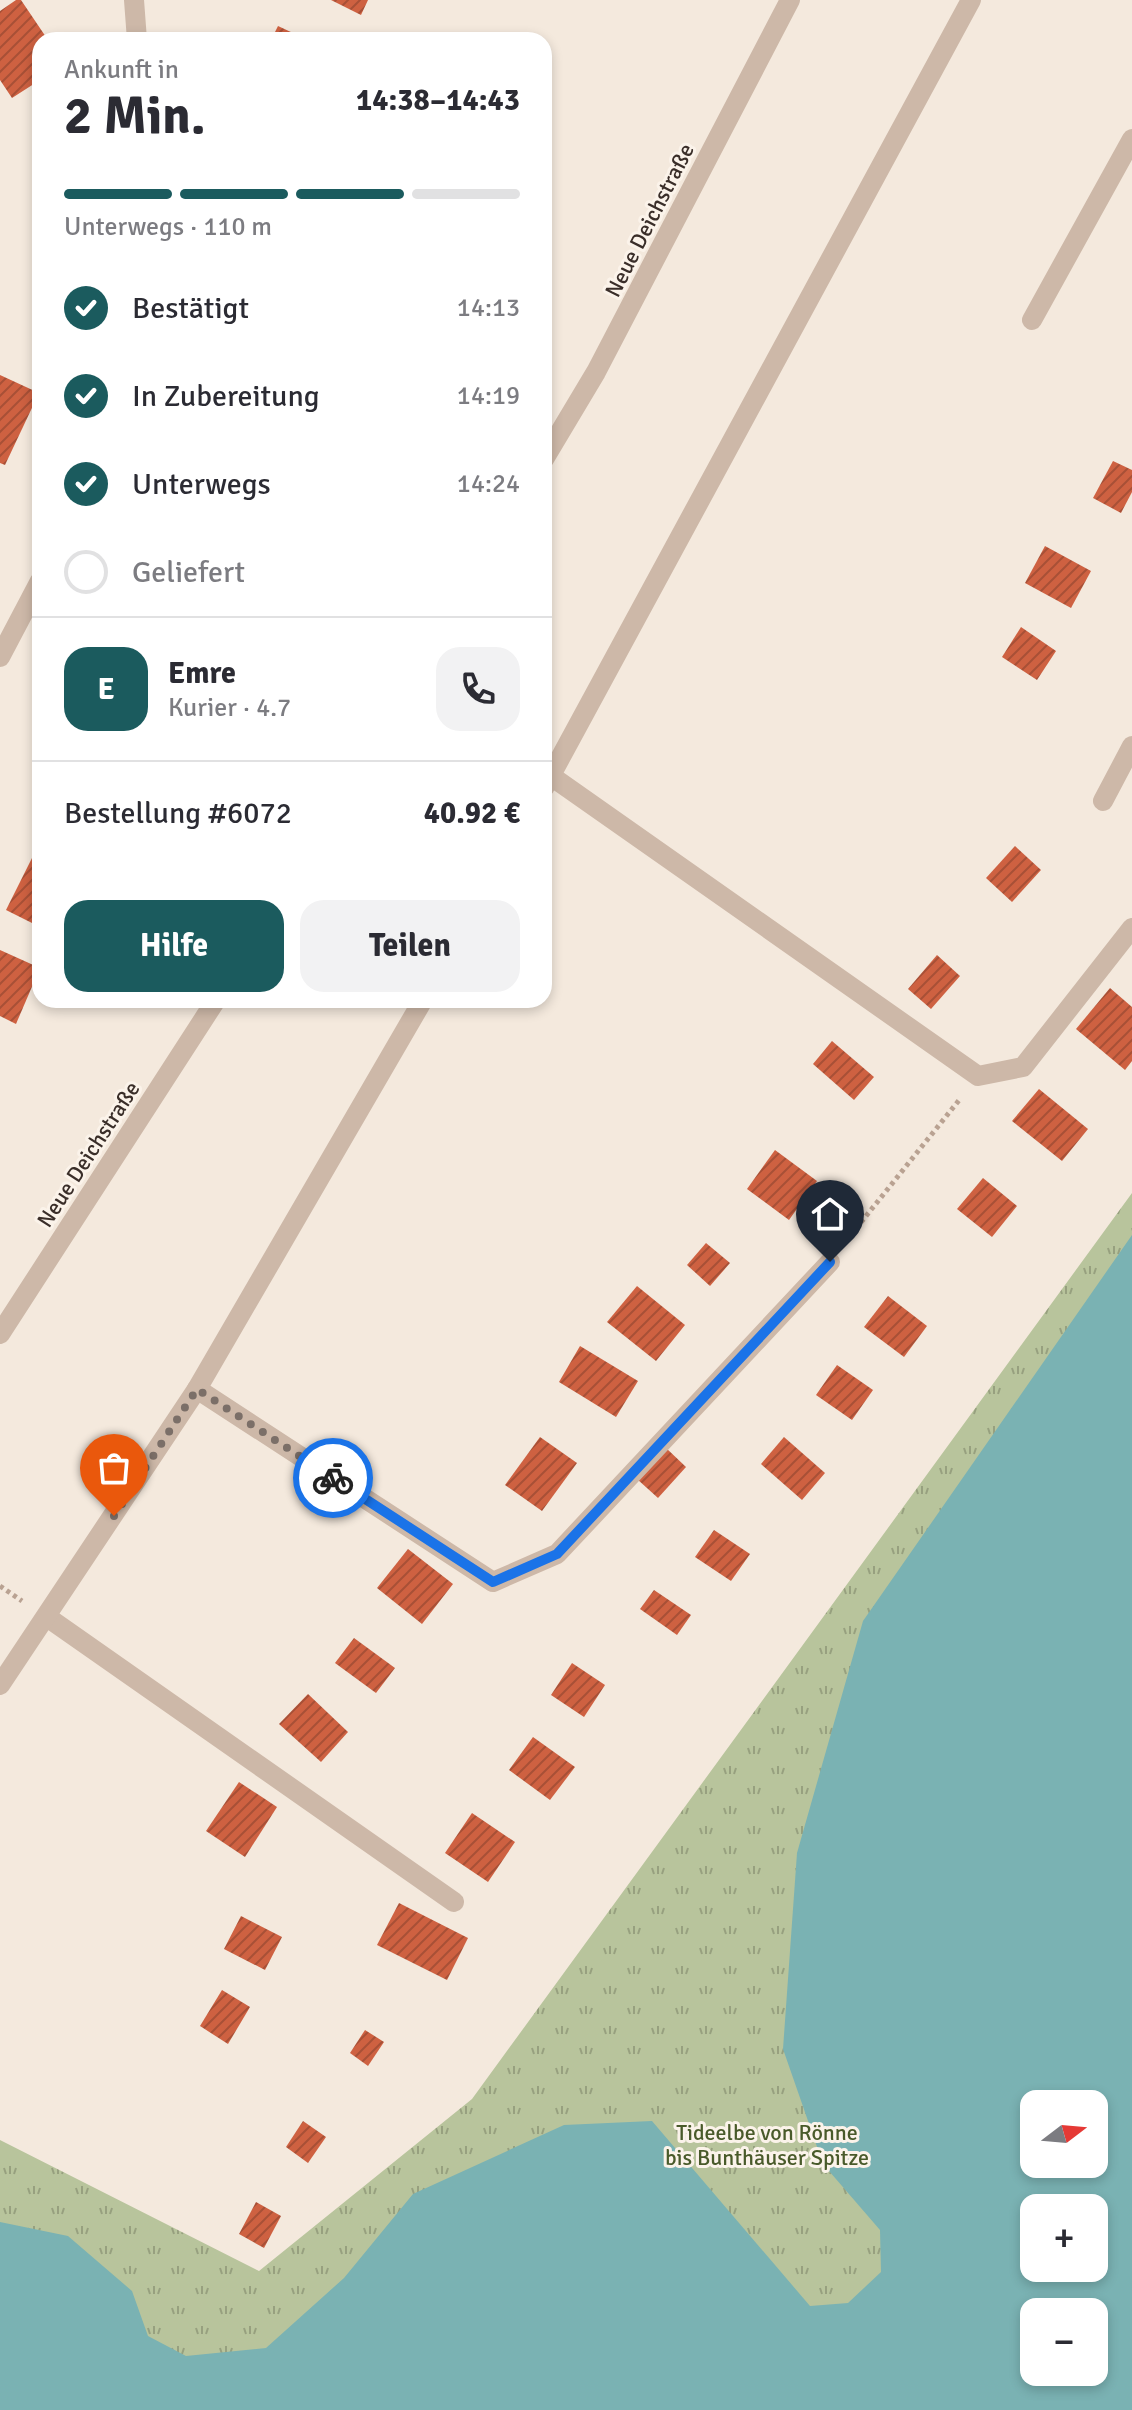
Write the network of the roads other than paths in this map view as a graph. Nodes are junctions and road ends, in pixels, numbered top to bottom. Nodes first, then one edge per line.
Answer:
1 (134, 0) edge
2 (790, 0) edge
3 (971, 0) edge
4 (136, 32) edge
5 (1132, 139) edge
6 (1032, 320) dead end
7 (552, 446) edge
8 (32, 596) edge
9 (0, 657) edge
10 (1132, 746) edge
11 (552, 773) edge
12 (552, 785) edge
13 (1103, 801) dead end
14 (1132, 928) edge
15 (211, 1008) edge
16 (418, 1008) edge
17 (830, 1262) road end
18 (0, 1334) edge
19 (197, 1389) junction
20 (47, 1617) junction
21 (0, 1685) edge
22 (454, 1902) dead end

1 - 4 street
2 - 7 street, Neue Deichstraße
3 - 11 street
5 - 6 street
8 - 9 street
10 - 13 street
12 - 14 street
15 - 18 street, Neue Deichstraße
16 - 19 street
17 - 19 street
19 - 20 street
20 - 21 street
20 - 22 street

